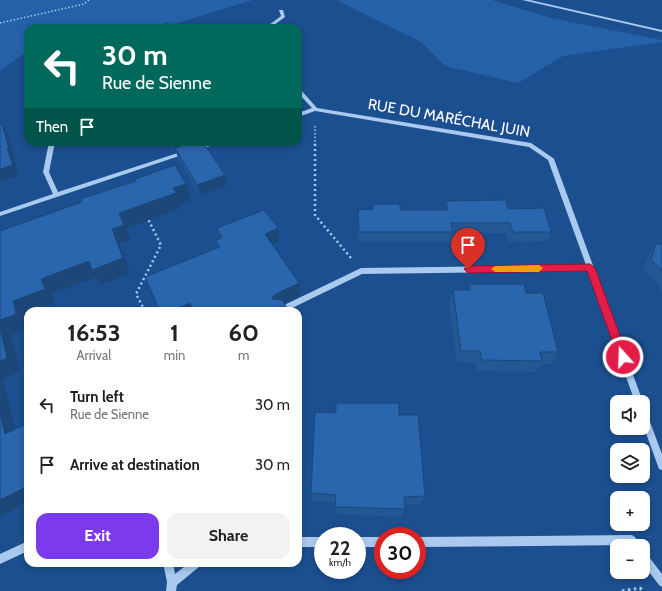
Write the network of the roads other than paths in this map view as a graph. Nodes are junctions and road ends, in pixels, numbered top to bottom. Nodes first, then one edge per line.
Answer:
1 (524, 0) edge
2 (281, 11) dead end
3 (272, 24) edge
4 (662, 31) edge
5 (302, 94) edge
6 (315, 109) junction
7 (302, 114) edge
8 (51, 146) edge
9 (205, 146) edge
10 (56, 195) junction
11 (0, 214) edge
12 (590, 268) junction
13 (287, 307) edge
14 (636, 395) edge
15 (650, 433) edge
16 (662, 466) edge
17 (610, 540) edge
18 (302, 542) edge
19 (314, 542) edge
20 (426, 542) edge
21 (24, 548) edge
22 (0, 559) edge
23 (650, 566) edge
24 (169, 567) edge
25 (193, 567) edge
26 (662, 582) edge
27 (172, 587) edge

1 - 4 street
2 - 3 street
5 - 6 street
6 - 7 street, RUE DU MARÉCHAL JUIN
6 - 12 street, RUE DU MARÉCHAL JUIN
8 - 10 street
9 - 10 street
10 - 11 street
12 - 13 street
12 - 14 street, RUE DU MARÉCHAL JUIN
15 - 16 street
17 - 20 street
18 - 19 street
21 - 22 street
23 - 26 street
24 - 27 street
25 - 27 street

